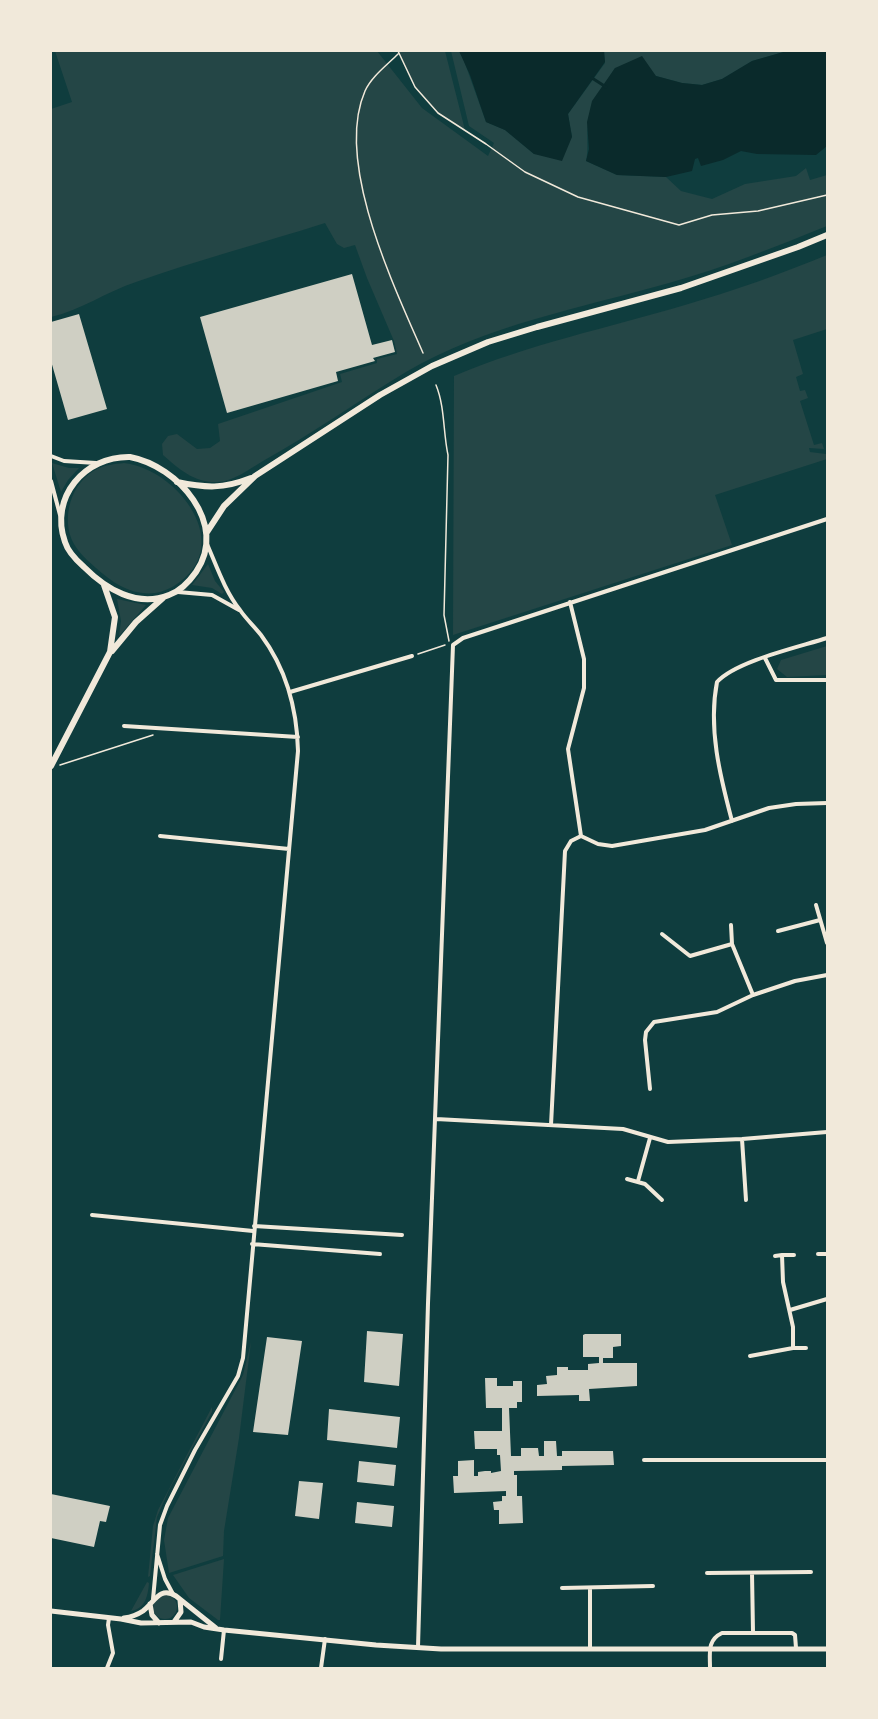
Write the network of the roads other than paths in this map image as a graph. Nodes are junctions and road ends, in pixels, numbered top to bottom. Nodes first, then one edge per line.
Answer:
1 (827, 235) edge
2 (51, 456) edge
3 (96, 464) junction
4 (255, 476) junction
5 (51, 482) edge
6 (176, 482) junction
7 (60, 515) junction
8 (827, 519) edge
9 (207, 532) junction
10 (207, 544) junction
11 (103, 584) junction
12 (177, 592) junction
13 (163, 597) junction
14 (570, 602) junction
15 (239, 610) junction
16 (827, 638) edge
17 (110, 652) junction
18 (412, 656) road end
19 (765, 658) junction
20 (827, 680) edge
21 (290, 692) junction
22 (124, 726) dead end
23 (298, 737) junction
24 (51, 765) edge
25 (827, 803) edge
26 (732, 821) junction
27 (160, 836) dead end
28 (581, 836) junction
29 (289, 849) junction
30 (816, 905) dead end
31 (820, 920) junction
32 (731, 925) dead end
33 (778, 931) dead end
34 (662, 934) dead end
35 (827, 943) edge
36 (732, 944) junction
37 (827, 975) edge
38 (753, 995) junction
39 (650, 1089) dead end
40 (436, 1119) junction
41 (551, 1125) junction
42 (827, 1132) edge
43 (650, 1138) junction
44 (742, 1139) junction
45 (627, 1179) dead end
46 (638, 1180) junction
47 (662, 1200) dead end
48 (746, 1200) dead end
49 (92, 1215) dead end
50 (253, 1228) junction
51 (402, 1235) dead end
52 (252, 1244) junction
53 (380, 1254) dead end
54 (818, 1254) dead end
55 (827, 1254) edge
56 (782, 1255) junction
57 (795, 1255) dead end
58 (775, 1256) dead end
59 (827, 1299) edge
60 (789, 1310) junction
61 (793, 1348) junction
62 (806, 1348) dead end
63 (750, 1356) dead end
64 (644, 1460) dead end
65 (827, 1460) edge
66 (157, 1553) junction
67 (752, 1572) junction
68 (811, 1572) dead end
69 (707, 1573) dead end
70 (653, 1586) dead end
71 (562, 1588) dead end
72 (590, 1588) junction
73 (174, 1594) junction
74 (180, 1600) junction
75 (151, 1602) junction
76 (51, 1611) edge
77 (109, 1618) junction
78 (121, 1619) junction
79 (173, 1622) junction
80 (159, 1623) junction
81 (217, 1629) junction
82 (224, 1630) junction
83 (753, 1632) junction
84 (325, 1639) junction
85 (417, 1648) junction
86 (709, 1648) junction
87 (796, 1648) junction
88 (827, 1649) edge
89 (590, 1650) junction
90 (221, 1659) dead end
91 (107, 1668) edge
92 (321, 1668) edge
93 (710, 1668) edge

1 - 4 main road
2 - 3 street
3 - 6 main road
3 - 7 main road
4 - 6 main road
4 - 9 main road
5 - 7 street
6 - 9 main road
7 - 11 main road
8 - 14 street
9 - 10 main road
10 - 12 main road
10 - 15 street
11 - 13 main road
11 - 17 main road
12 - 13 main road
12 - 15 street
13 - 17 main road
14 - 28 street
14 - 40 street
15 - 21 street
16 - 19 street
17 - 24 main road
18 - 21 street
19 - 20 street
19 - 26 street
21 - 23 street
22 - 23 street
23 - 29 street
25 - 26 street
26 - 28 street
27 - 29 street
28 - 41 street
29 - 50 street
30 - 31 street
31 - 33 street
31 - 35 street
32 - 36 street
34 - 36 street
36 - 38 street
37 - 38 street
38 - 39 street
40 - 41 street
40 - 85 street
41 - 43 street
42 - 44 street
43 - 44 street
43 - 46 street
44 - 48 street
45 - 46 street
46 - 47 street
49 - 50 street
50 - 51 street
50 - 52 street
52 - 53 street
52 - 66 street
54 - 55 street
56 - 57 street
56 - 58 street
56 - 60 street
59 - 60 street
60 - 61 street
61 - 62 street
61 - 63 street
64 - 65 street
66 - 73 street
66 - 75 street
67 - 68 street
67 - 69 street
67 - 83 street
70 - 72 street
71 - 72 street
72 - 89 street
73 - 74 main road
73 - 75 main road
74 - 79 main road
74 - 81 main road
75 - 78 main road
75 - 80 main road
76 - 77 main road
77 - 78 main road
77 - 91 street
78 - 80 main road
79 - 80 main road
79 - 81 main road
81 - 82 main road
82 - 84 main road
82 - 90 street
83 - 86 street
83 - 87 street
84 - 85 main road
84 - 92 street
85 - 89 main road
86 - 87 main road
86 - 89 main road
86 - 93 street
87 - 88 main road

